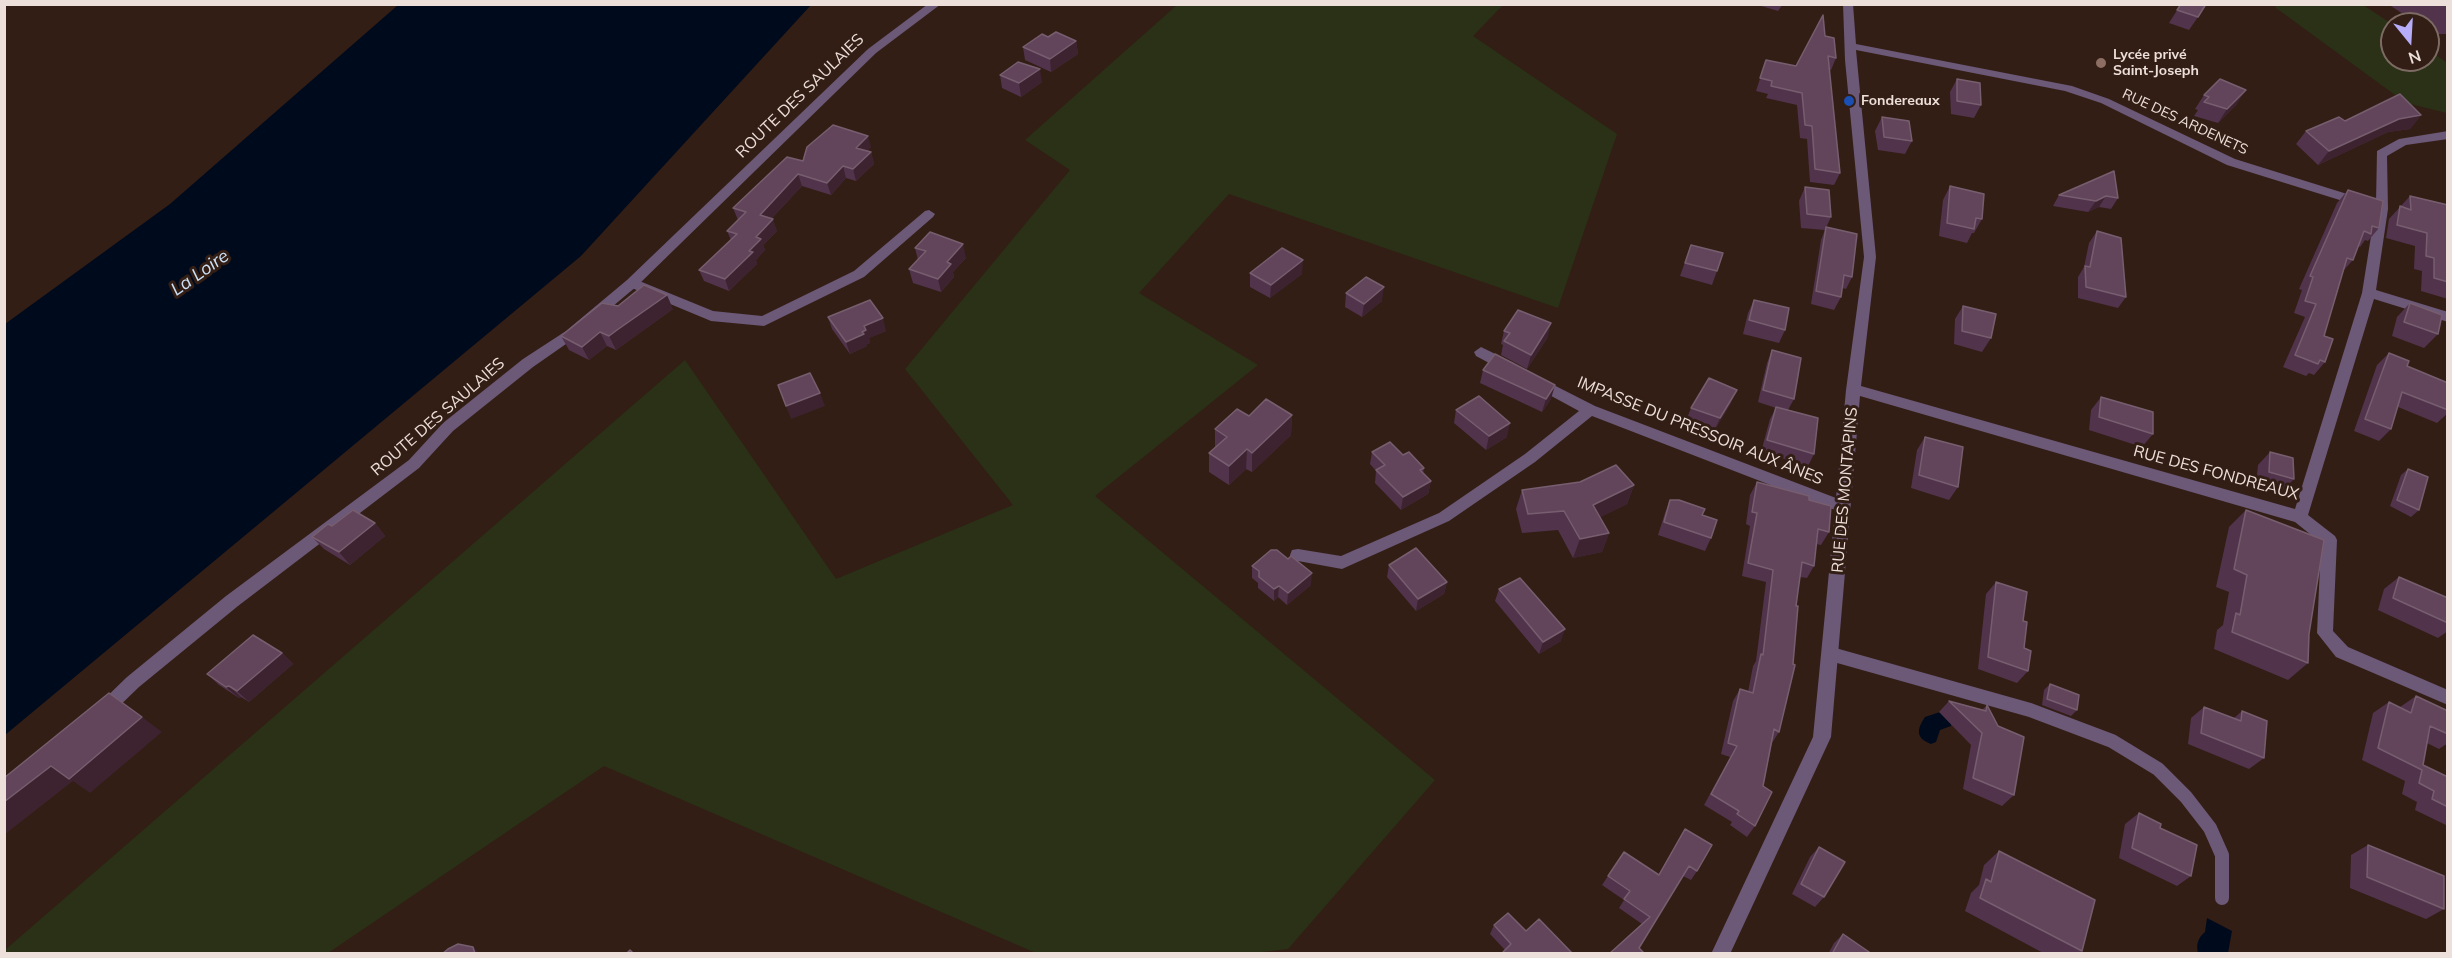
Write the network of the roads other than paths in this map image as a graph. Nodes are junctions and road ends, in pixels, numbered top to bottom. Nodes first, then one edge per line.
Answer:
1 (936, 4) edge
2 (1848, 4) edge
3 (1850, 46) junction
4 (2448, 135) edge
5 (2382, 210) junction
6 (929, 214) dead end
7 (632, 283) junction
8 (2369, 293) junction
9 (2448, 317) edge
10 (1481, 352) dead end
11 (1853, 390) junction
12 (1590, 410) junction
13 (1843, 507) junction
14 (2300, 517) junction
15 (1298, 555) dead end
16 (1831, 654) junction
17 (2448, 698) edge
18 (88, 725) edge
19 (2222, 898) dead end
20 (1720, 954) edge

1 - 7 street, ROUTE DES SAULAIES
2 - 3 street, RUE DES MONTAPINS
3 - 5 street, RUE DES ARDENETS
3 - 11 street, RUE DES MONTAPINS
4 - 5 street
5 - 8 street, RUE DES FONDREAUX
6 - 7 street
7 - 18 street, ROUTE DES SAULAIES
8 - 9 street
8 - 14 street, RUE DES FONDREAUX
10 - 12 street, IMPASSE DU PRESSOIR AUX ÂNES
11 - 13 street, RUE DES MONTAPINS
11 - 14 street, RUE DES FONDREAUX
12 - 13 street, IMPASSE DU PRESSOIR AUX ÂNES
12 - 15 street, IMPASSE DU PRESSOIR AUX ÂNES
13 - 16 street, RUE DES MONTAPINS
14 - 17 street
16 - 19 lane
16 - 20 street, RUE DES MONTAPINS

